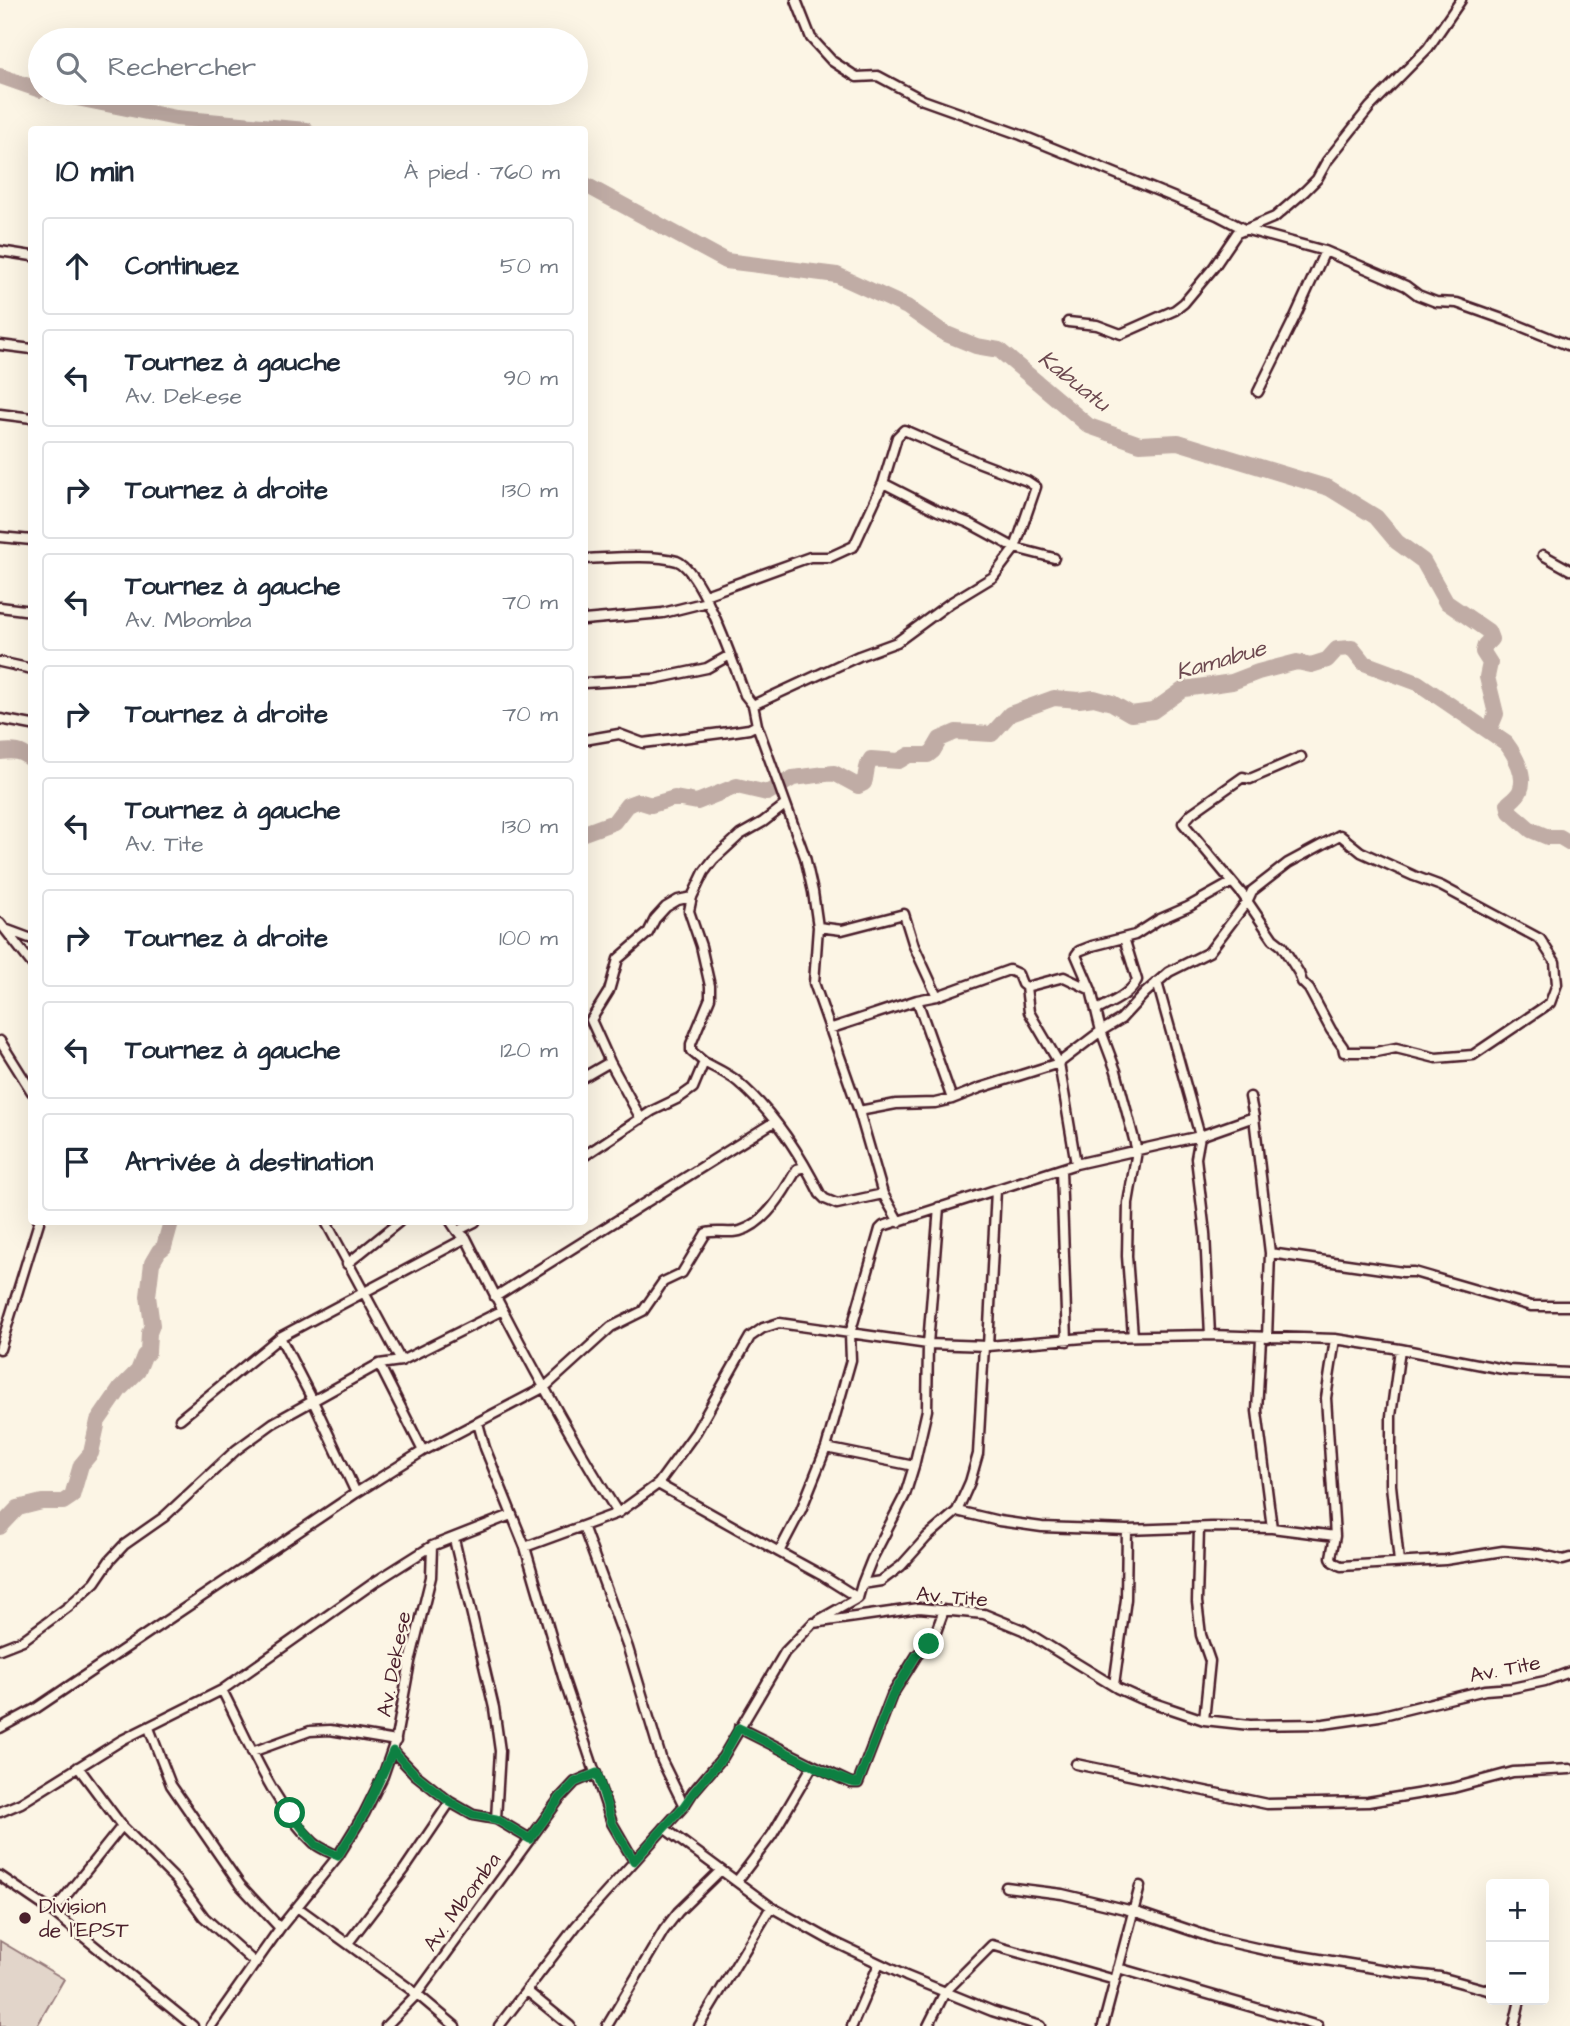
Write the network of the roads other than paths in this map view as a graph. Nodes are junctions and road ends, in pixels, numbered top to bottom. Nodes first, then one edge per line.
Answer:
1 (796, 0) edge
2 (1461, 0) edge
3 (1244, 229) junction
4 (0, 251) edge
5 (1325, 251) junction
6 (28, 255) edge
7 (1068, 322) dead end
8 (0, 345) edge
9 (1570, 346) edge
10 (28, 348) edge
11 (1258, 392) dead end
12 (0, 414) edge
13 (28, 418) edge
14 (883, 483) junction
15 (0, 537) edge
16 (28, 540) edge
17 (1015, 548) junction
18 (1543, 555) dead end
19 (1054, 558) dead end
20 (588, 559) edge
21 (1570, 570) edge
22 (706, 598) junction
23 (0, 607) edge
24 (28, 610) edge
25 (588, 620) edge
26 (730, 656) junction
27 (0, 662) edge
28 (28, 668) edge
29 (588, 682) edge
30 (753, 705) junction
31 (0, 719) edge
32 (28, 724) edge
33 (757, 725) junction
34 (588, 739) edge
35 (1301, 757) dead end
36 (785, 805) junction
37 (1231, 883) junction
38 (692, 897) junction
39 (1247, 902) junction
40 (3, 926) edge
41 (818, 927) junction
42 (28, 937) edge
43 (1124, 938) junction
44 (28, 959) edge
45 (1157, 982) junction
46 (1026, 987) junction
47 (1091, 990) junction
48 (937, 996) junction
49 (917, 1000) junction
50 (1097, 1010) junction
51 (829, 1029) junction
52 (1101, 1031) junction
53 (0, 1041) edge
54 (610, 1062) junction
55 (705, 1062) junction
56 (1059, 1063) junction
57 (588, 1075) edge
58 (28, 1086) edge
59 (1250, 1097) dead end
60 (952, 1099) junction
61 (859, 1111) junction
62 (1254, 1117) junction
63 (641, 1119) junction
64 (774, 1122) junction
65 (1200, 1136) junction
66 (1137, 1151) junction
67 (588, 1153) edge
68 (1076, 1164) junction
69 (805, 1167) junction
70 (1061, 1170) junction
71 (996, 1190) junction
72 (883, 1194) junction
73 (939, 1207) junction
74 (900, 1222) junction
75 (38, 1225) edge
76 (328, 1225) edge
77 (395, 1225) edge
78 (453, 1225) edge
79 (469, 1225) edge
80 (457, 1231) junction
81 (466, 1238) junction
82 (1270, 1253) junction
83 (347, 1264) junction
84 (363, 1291) junction
85 (495, 1297) junction
86 (1570, 1306) edge
87 (501, 1311) junction
88 (850, 1334) junction
89 (1210, 1335) junction
90 (1133, 1336) junction
91 (279, 1337) junction
92 (1264, 1338) junction
93 (1335, 1339) junction
94 (1067, 1341) junction
95 (928, 1344) junction
96 (986, 1346) junction
97 (0, 1349) edge
98 (1400, 1349) junction
99 (401, 1361) junction
100 (379, 1364) junction
101 (1570, 1373) edge
102 (545, 1387) junction
103 (313, 1401) junction
104 (180, 1419) dead end
105 (478, 1423) junction
106 (826, 1448) junction
107 (423, 1451) junction
108 (914, 1466) junction
109 (658, 1483) junction
110 (356, 1493) junction
111 (957, 1511) junction
112 (618, 1513) junction
113 (511, 1515) junction
114 (583, 1526) junction
115 (1199, 1528) junction
116 (1272, 1528) junction
117 (1127, 1530) junction
118 (1335, 1536) junction
119 (454, 1539) junction
120 (432, 1546) junction
121 (525, 1547) junction
122 (779, 1552) junction
123 (1570, 1558) edge
124 (1399, 1562) junction
125 (862, 1584) junction
126 (858, 1598) junction
127 (944, 1610) junction
128 (813, 1623) junction
129 (0, 1649) edge
130 (1570, 1672) edge
131 (1114, 1685) junction
132 (222, 1690) junction
133 (1204, 1720) junction
134 (0, 1728) edge
135 (149, 1728) junction
136 (739, 1728) junction
137 (396, 1741) junction
138 (393, 1751) junction
139 (252, 1752) junction
140 (1076, 1764) dead end
141 (813, 1765) junction
142 (78, 1767) junction
143 (1570, 1769) edge
144 (597, 1773) junction
145 (450, 1802) junction
146 (684, 1806) junction
147 (0, 1812) edge
148 (496, 1819) junction
149 (122, 1826) junction
150 (664, 1828) junction
151 (530, 1839) junction
152 (338, 1856) junction
153 (634, 1861) junction
154 (721, 1870) junction
155 (0, 1876) edge
156 (737, 1881) junction
157 (1140, 1886) dead end
158 (1006, 1887) dead end
159 (297, 1907) junction
160 (771, 1907) junction
161 (1133, 1911) junction
162 (53, 1912) junction
163 (280, 1928) junction
164 (348, 1943) junction
165 (254, 1962) junction
166 (879, 1964) junction
167 (1118, 1968) junction
168 (1115, 1980) junction
169 (1486, 1990) edge
170 (527, 1991) junction
171 (945, 1992) junction
172 (417, 1993) junction
173 (1519, 2005) edge
174 (192, 2026) edge
175 (211, 2026) edge
176 (386, 2026) edge
177 (455, 2026) edge
178 (499, 2026) edge
179 (570, 2026) edge
180 (607, 2026) edge
181 (699, 2026) edge
182 (852, 2026) edge
183 (928, 2026) edge
184 (1040, 2026) edge
185 (1103, 2026) edge
186 (1318, 2026) edge
187 (1514, 2026) edge

1 - 3 street
2 - 3 street
3 - 5 street
3 - 7 street
4 - 6 street
5 - 9 street
5 - 11 street
8 - 10 street
12 - 13 street
14 - 17 street
14 - 17 street
14 - 22 street
15 - 16 street
17 - 19 street
17 - 30 street
18 - 21 street
20 - 22 street
22 - 25 street
22 - 26 street
23 - 24 street
26 - 29 street
26 - 30 street
27 - 28 street
30 - 33 street
31 - 32 street
33 - 34 street
33 - 36 street
35 - 37 street
36 - 38 street
36 - 41 street
37 - 39 street
37 - 43 street
38 - 54 street
38 - 55 street
39 - 39 street
39 - 45 street
40 - 42 street
40 - 44 street
41 - 48 street
41 - 51 street
43 - 47 street
43 - 50 street
45 - 52 street
45 - 65 street
46 - 47 street
46 - 48 street
46 - 56 street
47 - 50 street
48 - 49 street
49 - 51 street
49 - 60 street
50 - 52 street
51 - 61 street
52 - 56 street
52 - 66 street
53 - 58 street
54 - 57 street
54 - 63 street
55 - 63 street
55 - 64 street
56 - 60 street
56 - 68 street
59 - 62 street
60 - 61 street
61 - 72 street
62 - 65 street
62 - 82 street
63 - 67 street
64 - 69 street
64 - 85 street
65 - 66 street
65 - 89 street
66 - 68 street
66 - 90 street
68 - 70 street
69 - 72 street
69 - 102 street
70 - 71 street
70 - 94 street
71 - 73 street
71 - 96 street
72 - 74 street
73 - 74 street
73 - 95 street
74 - 88 street
75 - 97 street
76 - 83 street
77 - 83 street
78 - 80 street
79 - 80 street
80 - 81 street
81 - 84 street
81 - 85 street
82 - 86 street
82 - 92 street
83 - 84 street
84 - 91 street
84 - 99 street
85 - 87 street
87 - 99 street
87 - 102 street
88 - 95 street
88 - 106 street
88 - 109 street
89 - 90 street
89 - 92 street
90 - 94 street
91 - 103 street
91 - 104 street
92 - 93 street
92 - 116 street
93 - 98 street
93 - 118 street
94 - 96 street
95 - 96 street
95 - 108 street
96 - 111 street
98 - 101 street
98 - 124 street
99 - 100 street
100 - 103 street
100 - 107 street
102 - 105 street
102 - 112 street
103 - 110 street
103 - 129 street
105 - 107 street
105 - 113 street
106 - 108 street
106 - 122 street
107 - 110 street
108 - 125 street
109 - 112 street
109 - 122 street
110 - 134 street
111 - 117 street
111 - 125 street
112 - 114 street
113 - 119 street
113 - 121 street
114 - 121 street
114 - 146 street
115 - 116 street
115 - 117 street
115 - 133 street
116 - 118 street
117 - 131 street
118 - 124 street
119 - 120 street
119 - 148 street
120 - 132 street
120 - 137 street, Av. Dekese
121 - 144 street
122 - 126 street
123 - 124 street
125 - 126 street
126 - 128 street
127 - 128 street, Av. Tite
127 - 131 street, Av. Tite
127 - 141 street
128 - 136 street
130 - 133 street, Av. Tite
131 - 133 street, Av. Tite
132 - 135 street
132 - 139 street
135 - 142 street
135 - 163 street
136 - 141 street
136 - 146 street
137 - 138 street, Av. Dekese
137 - 139 street
138 - 145 street
138 - 152 street, Av. Dekese
139 - 152 street
140 - 143 street
141 - 156 street
142 - 147 street
142 - 149 street
144 - 151 street, Av. Mbomba
144 - 153 street
145 - 148 street
145 - 164 street
146 - 150 street
148 - 151 street
149 - 162 street
149 - 165 street
150 - 153 street
150 - 154 street
151 - 172 street, Av. Mbomba
152 - 159 street, Av. Dekese
153 - 170 street
154 - 156 street
154 - 180 street
155 - 162 street
156 - 160 street
157 - 161 street
158 - 161 street
159 - 163 street, Av. Dekese
159 - 164 street
160 - 166 street
160 - 181 street
161 - 167 street
161 - 169 street
162 - 174 street
163 - 165 street, Av. Dekese
164 - 172 street
165 - 175 street, Av. Dekese
166 - 171 street
166 - 182 street
167 - 168 street
167 - 186 street
168 - 171 street
168 - 185 street
170 - 178 street
170 - 179 street
171 - 183 street
171 - 184 street
172 - 176 street, Av. Mbomba
172 - 177 street
173 - 187 street

